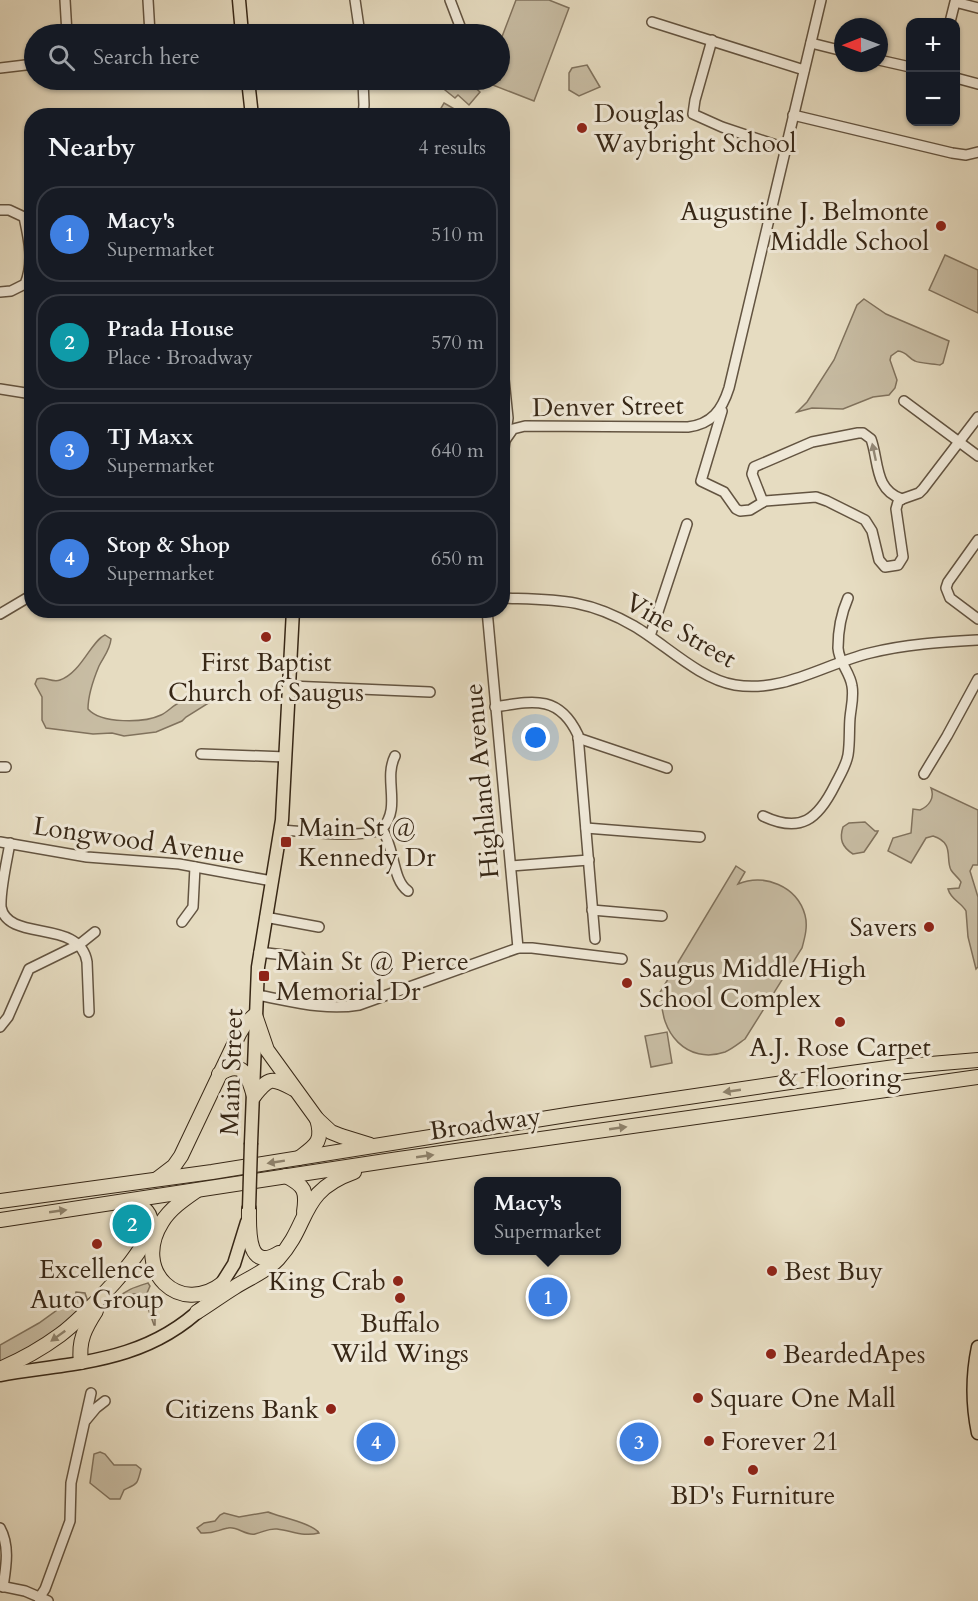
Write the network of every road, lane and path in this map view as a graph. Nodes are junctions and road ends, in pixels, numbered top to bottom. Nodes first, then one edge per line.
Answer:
1 (65, 0) edge
2 (148, 0) edge
3 (239, 0) edge
4 (355, 0) edge
5 (450, 0) edge
6 (821, 0) edge
7 (952, 1) edge
8 (978, 8) edge
9 (950, 18) edge
10 (652, 22) dead end
11 (66, 24) edge
12 (149, 24) edge
13 (241, 24) edge
14 (359, 24) edge
15 (459, 24) edge
16 (712, 40) junction
17 (811, 43) junction
18 (834, 49) edge
19 (888, 62) edge
20 (24, 65) edge
21 (906, 67) edge
22 (0, 68) edge
23 (804, 70) junction
24 (960, 79) edge
25 (978, 84) edge
26 (249, 90) edge
27 (363, 90) edge
28 (251, 108) edge
29 (364, 108) edge
30 (793, 115) junction
31 (785, 148) junction
32 (978, 152) edge
33 (0, 210) edge
34 (24, 217) edge
35 (24, 284) edge
36 (0, 292) edge
37 (0, 389) edge
38 (24, 393) edge
39 (725, 400) junction
40 (904, 401) dead end
41 (978, 417) edge
42 (510, 433) edge
43 (959, 442) junction
44 (978, 456) edge
45 (902, 499) junction
46 (763, 502) junction
47 (687, 524) dead end
48 (978, 540) edge
49 (510, 598) edge
50 (848, 598) dead end
51 (24, 600) edge
52 (0, 614) edge
53 (293, 618) edge
54 (488, 618) edge
55 (978, 619) edge
56 (650, 636) junction
57 (978, 640) edge
58 (841, 662) junction
59 (978, 679) edge
60 (290, 686) junction
61 (430, 692) dead end
62 (495, 707) junction
63 (578, 738) junction
64 (201, 754) dead end
65 (395, 756) dead end
66 (286, 757) junction
67 (668, 768) dead end
68 (924, 774) dead end
69 (763, 816) dead end
70 (586, 828) junction
71 (382, 829) junction
72 (280, 830) junction
73 (700, 837) dead end
74 (0, 842) edge
75 (10, 843) junction
76 (589, 860) junction
77 (511, 866) junction
78 (195, 867) junction
79 (272, 881) junction
80 (408, 891) dead end
81 (592, 910) junction
82 (662, 916) dead end
83 (265, 917) junction
84 (182, 922) dead end
85 (319, 927) dead end
86 (95, 932) dead end
87 (594, 939) dead end
88 (80, 944) junction
89 (518, 948) junction
90 (260, 952) junction
91 (300, 957) dead end
92 (622, 959) dead end
93 (256, 995) junction
94 (88, 1012) dead end
95 (255, 1015) junction
96 (0, 1027) edge
97 (978, 1060) edge
98 (219, 1074) junction
99 (978, 1077) edge
100 (295, 1089) junction
101 (254, 1096) junction
102 (317, 1119) junction
103 (187, 1145) junction
104 (375, 1147) junction
105 (298, 1159) junction
106 (384, 1161) junction
107 (200, 1174) junction
108 (286, 1176) junction
109 (155, 1180) junction
110 (198, 1189) junction
111 (127, 1201) junction
112 (0, 1202) edge
113 (249, 1209) junction
114 (304, 1214) junction
115 (0, 1220) edge
116 (284, 1250) junction
117 (223, 1283) junction
118 (112, 1287) junction
119 (197, 1312) junction
120 (978, 1347) edge
121 (81, 1362) junction
122 (0, 1369) edge
123 (0, 1375) edge
124 (91, 1393) dead end
125 (105, 1401) dead end
126 (85, 1422) junction
127 (978, 1432) edge
128 (0, 1528) edge
129 (2, 1586) edge
130 (42, 1600) edge

1 - 11 street
2 - 12 street
3 - 13 main road
4 - 14 street
5 - 15 street
6 - 17 street, Denver Street
7 - 8 street
7 - 9 street
10 - 16 street
16 - 23 street
16 - 31 street
17 - 18 street
17 - 23 street, Denver Street
19 - 21 street
20 - 22 street
23 - 30 street, Denver Street
24 - 25 street
26 - 28 main road
27 - 29 street
30 - 31 street, Denver Street
30 - 32 street
31 - 39 street, Denver Street
33 - 34 street
35 - 36 street
37 - 38 street
39 - 42 street, Denver Street
39 - 46 street
40 - 43 street
41 - 43 street
43 - 44 street
43 - 45 street
45 -> 46 street
45 - 46 street
47 - 56 street
48 - 55 street
49 - 56 street, Vine Street
50 - 58 street
51 - 52 street
53 - 60 main road, Main Street
54 - 62 street, Highland Avenue
56 - 58 street, Vine Street
57 - 58 street, Vine Street
58 - 69 street
59 - 68 street
60 - 61 street
60 - 66 main road, Main Street
62 - 63 street
62 - 77 street, Highland Avenue
63 - 67 street
63 - 70 street
64 - 66 street
65 - 71 street
66 - 72 main road, Main Street
70 - 73 street
70 - 76 street
71 - 72 street
71 - 80 street
72 - 79 main road, Main Street
74 - 75 street, Longwood Avenue
75 - 78 street, Longwood Avenue
75 - 88 street
76 - 77 street
76 - 81 street
77 - 89 street, Highland Avenue
78 - 79 street, Longwood Avenue
78 - 84 street
79 - 83 main road, Main Street
81 - 82 street
81 - 87 street
83 - 85 street
83 - 90 main road, Main Street
86 - 88 street
88 - 94 street
88 - 96 street
89 - 92 street
89 - 93 street
90 - 91 street
90 - 93 main road, Main Street
93 - 95 main road, Main Street
95 - 98 highway
95 - 100 highway
95 - 101 main road, Main Street
97 -> 104 highway, Broadway
98 - 101 highway
98 - 103 highway
106 -> 99 highway, Broadway
100 - 101 highway
100 - 102 highway
101 - 113 main road, Main Street, bridge
102 - 104 highway
102 - 105 highway
103 - 107 highway
103 - 109 highway
104 - 105 highway, Broadway
105 -> 107 highway, Broadway
106 - 108 highway, Broadway
106 - 114 highway
107 - 109 highway, Broadway
108 - 110 highway, Broadway
108 - 114 highway
109 - 112 highway, Broadway
110 - 111 highway, Broadway
110 - 117 highway
115 -> 111 highway, Broadway
111 - 118 highway
113 - 116 highway
113 - 117 main road, Main Street
114 - 116 highway
116 - 119 highway
117 - 119 main road, Main Street
118 - 121 highway
118 -> 122 highway
119 - 121 main road, Main Street
120 - 127 main road
121 - 123 main road, Main Street
124 - 126 street
125 - 126 street
126 - 130 street
128 - 129 street
129 - 130 street

